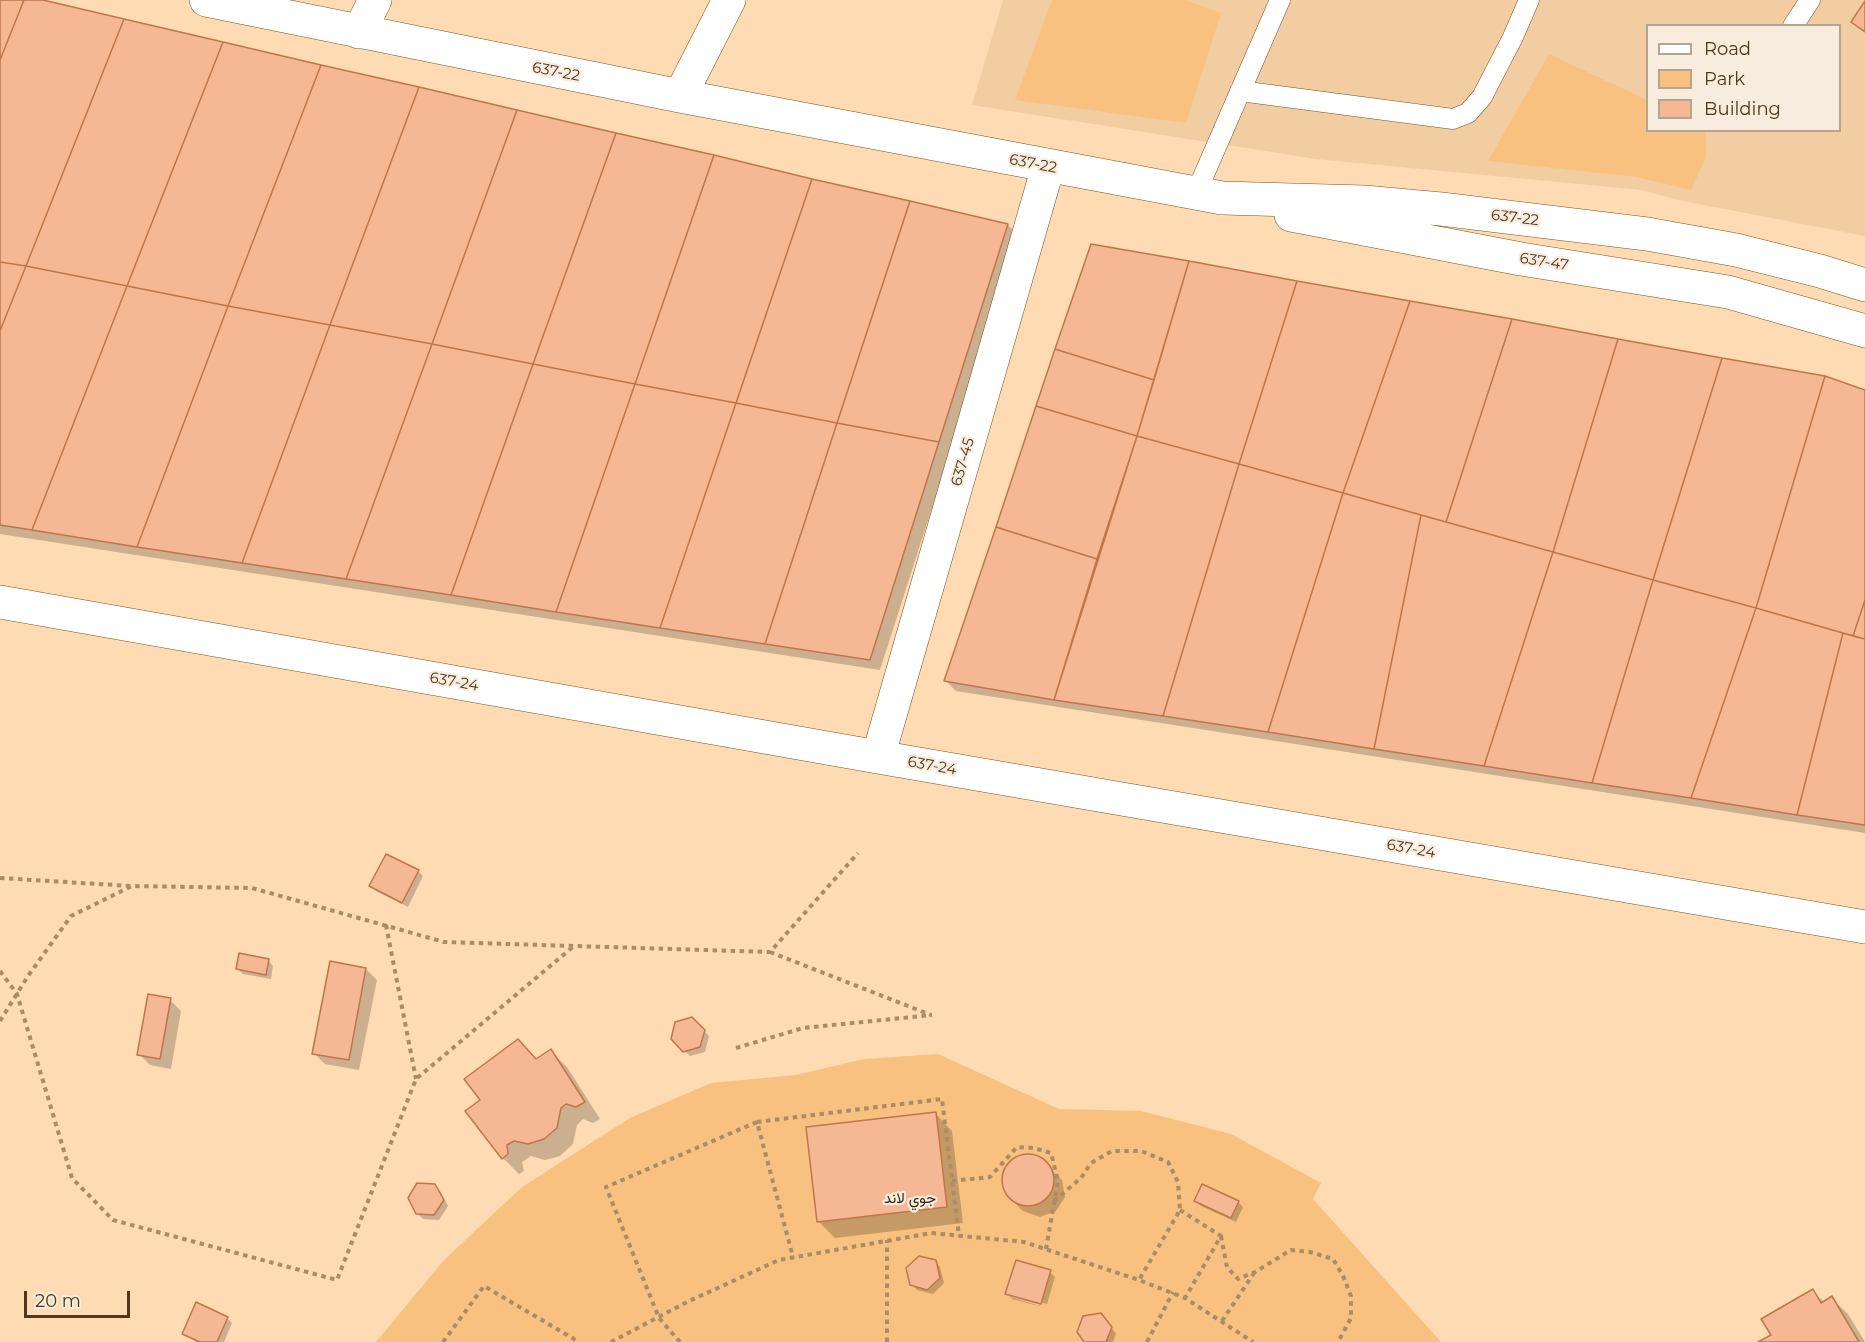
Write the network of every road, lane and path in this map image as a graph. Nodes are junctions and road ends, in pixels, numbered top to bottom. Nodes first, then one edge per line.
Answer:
1 (206, 0) edge
2 (375, 0) edge
3 (729, 0) edge
4 (1280, 0) edge
5 (1529, 0) edge
6 (1810, 0) edge
7 (1794, 24) edge
8 (359, 32) junction
9 (1240, 91) junction
10 (680, 96) junction
11 (1048, 167) junction
12 (1209, 196) junction
13 (1865, 285) edge
14 (1865, 331) edge
15 (0, 602) edge
16 (878, 757) junction
17 (858, 853) dead end
18 (0, 878) edge
19 (132, 886) junction
20 (386, 925) junction
21 (1865, 927) edge
22 (575, 946) junction
23 (770, 952) junction
24 (0, 971) edge
25 (17, 994) junction
26 (0, 1021) edge
27 (736, 1048) dead end
28 (416, 1079) junction
29 (757, 1122) junction
30 (952, 1181) junction
31 (1054, 1202) junction
32 (1180, 1210) junction
33 (959, 1236) junction
34 (1221, 1236) junction
35 (887, 1240) junction
36 (1046, 1249) junction
37 (794, 1257) junction
38 (1255, 1272) junction
39 (1139, 1280) junction
40 (1173, 1292) junction
41 (1185, 1298) junction
42 (659, 1318) junction
43 (1222, 1321) junction
44 (443, 1342) edge
45 (579, 1342) edge
46 (611, 1342) edge
47 (680, 1342) edge
48 (887, 1342) edge
49 (1147, 1342) edge
50 (1253, 1342) edge
51 (1340, 1342) edge

1 - 8 street, 637-22
2 - 8 street
3 - 10 street
4 - 9 lane
5 - 9 lane
6 - 7 lane
8 - 10 street, 637-22
9 - 12 lane
10 - 11 street, 637-22
11 - 12 street, 637-22
11 - 16 street, 637-45
12 - 13 street, 637-22
12 - 14 street, 637-47
15 - 16 street, 637-24
16 - 21 street, 637-24
17 - 23 path
18 - 19 path
19 - 20 path
19 - 25 path
20 - 22 path
20 - 28 path
22 - 23 path
22 - 28 path
23 - 27 path
24 - 25 path
25 - 26 path
25 - 28 path
29 - 30 path
29 - 37 path
29 - 42 path
30 - 31 path
30 - 33 path
31 - 32 path
31 - 36 path
32 - 34 path
32 - 39 path
33 - 35 path
33 - 36 path
34 - 38 path
34 - 41 path
35 - 37 path
35 - 48 path
36 - 39 path
37 - 42 path
38 - 43 path
38 - 51 path
39 - 40 path
40 - 41 path
40 - 49 path
41 - 43 path
42 - 46 path
42 - 47 path
43 - 50 path
44 - 45 path

